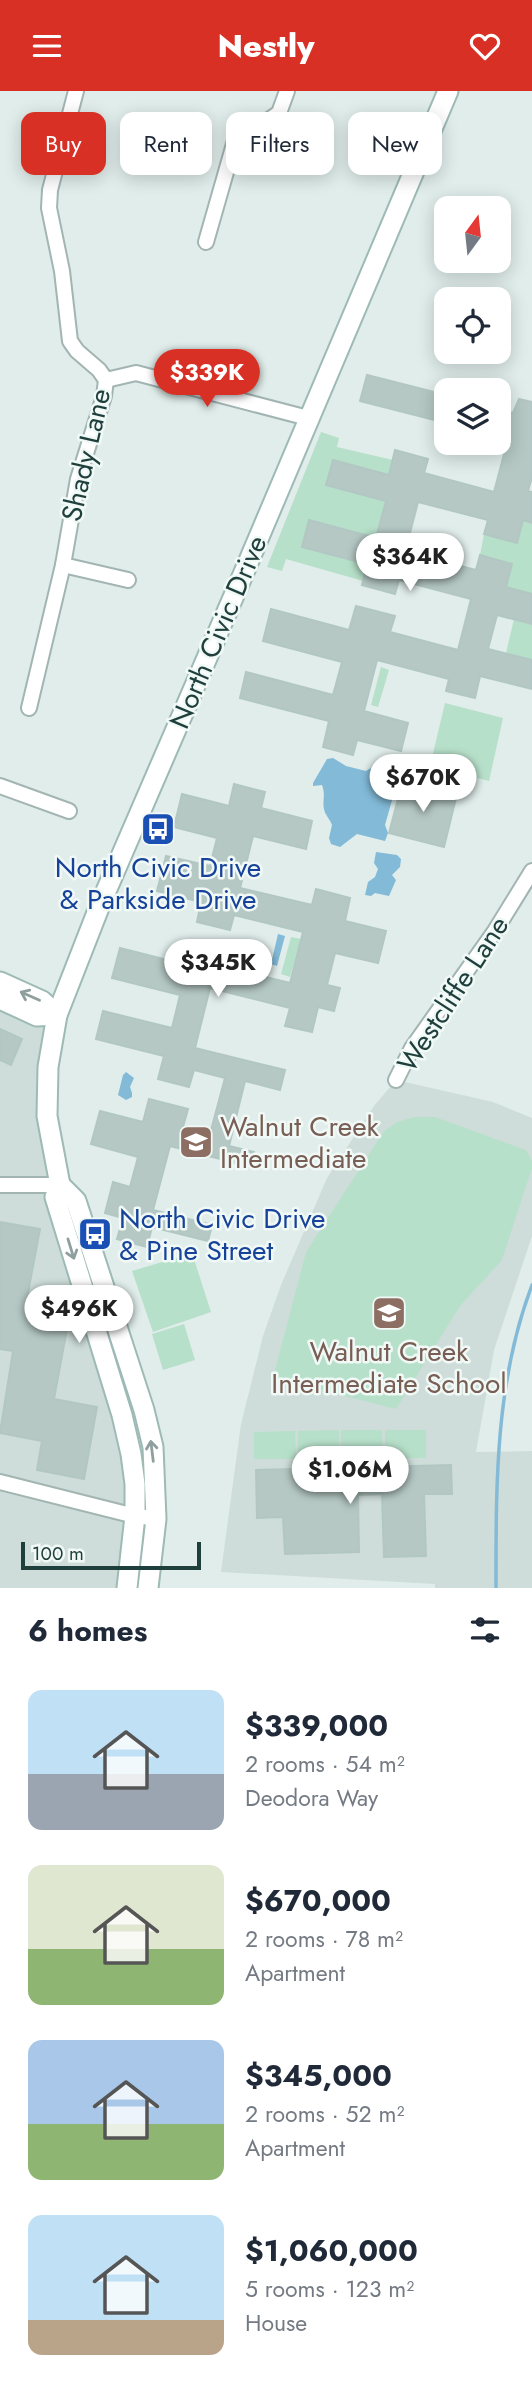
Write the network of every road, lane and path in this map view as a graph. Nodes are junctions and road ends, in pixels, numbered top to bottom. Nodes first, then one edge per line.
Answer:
1 (76, 91) edge
2 (287, 91) edge
3 (448, 91) edge
4 (206, 242) dead end
5 (106, 380) junction
6 (308, 418) junction
7 (63, 565) junction
8 (128, 580) dead end
9 (29, 708) dead end
10 (0, 786) edge
11 (69, 811) dead end
12 (532, 871) edge
13 (0, 982) edge
14 (0, 999) edge
15 (57, 1015) junction
16 (396, 1080) dead end
17 (0, 1185) edge
18 (60, 1185) junction
19 (0, 1482) edge
20 (135, 1515) junction
21 (156, 1519) junction
22 (128, 1588) edge
23 (148, 1588) edge

1 - 5 street, Shady Lane
2 - 4 street
3 - 6 main road, North Civic Drive
5 - 6 street
5 - 7 street, Shady Lane
6 - 15 main road, North Civic Drive
7 - 8 street
7 - 9 street, Shady Lane
10 - 11 street
12 - 16 street, Westcliffe Lane
15 -> 13 main road
14 - 15 main road
15 - 18 main road, North Civic Drive
17 - 18 street
18 -> 20 main road, North Civic Drive
21 -> 18 main road, North Civic Drive
19 - 20 street
20 - 21 street
20 - 22 main road, North Civic Drive
21 - 23 main road, North Civic Drive

